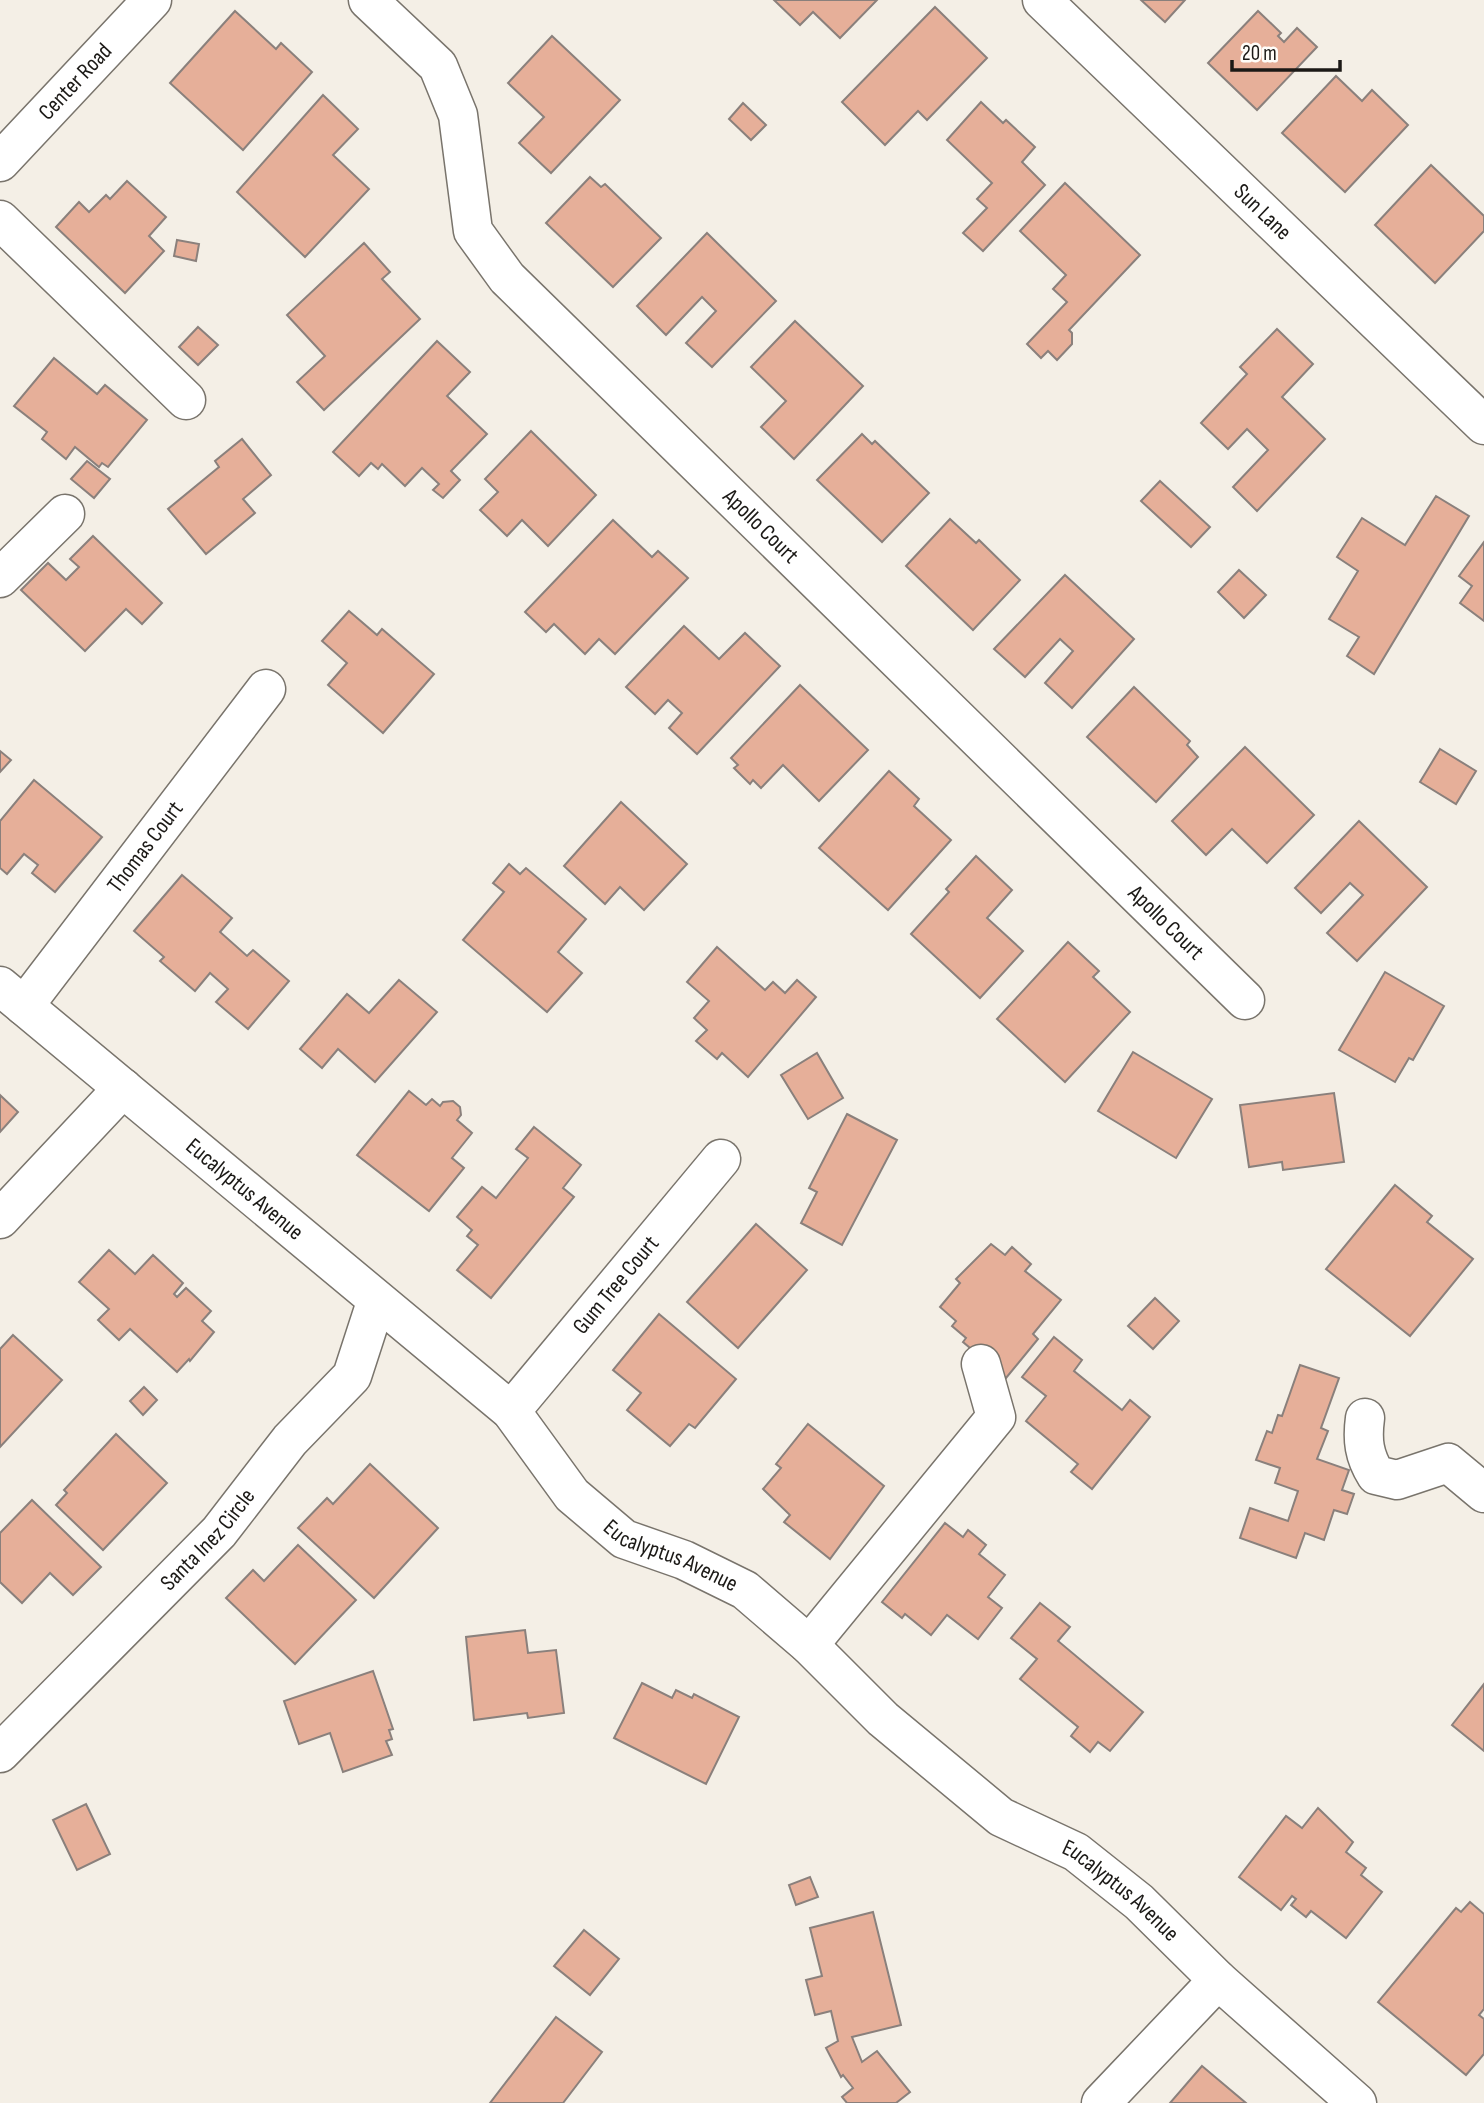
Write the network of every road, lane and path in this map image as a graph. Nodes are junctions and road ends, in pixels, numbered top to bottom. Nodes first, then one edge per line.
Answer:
1 (152, 0) edge
2 (368, 0) edge
3 (1042, 0) edge
4 (0, 162) edge
5 (0, 220) edge
6 (187, 400) dead end
7 (1484, 425) edge
8 (65, 514) dead end
9 (0, 578) edge
10 (266, 689) dead end
11 (12, 996) edge
12 (1245, 1000) dead end
13 (123, 1088) junction
14 (721, 1159) dead end
15 (0, 1219) edge
16 (376, 1302) junction
17 (981, 1364) dead end
18 (510, 1411) junction
19 (1365, 1418) dead end
20 (1484, 1493) edge
21 (809, 1645) junction
22 (0, 1753) edge
23 (1218, 1980) junction
24 (1101, 2103) edge
25 (1357, 2103) edge

1 - 4 street, Center Road
2 - 12 street, Apollo Court
3 - 7 street, Sun Lane
5 - 6 street
8 - 9 street
10 - 11 street, Thomas Court
11 - 13 street, Eucalyptus Avenue
13 - 15 street
13 - 16 street, Eucalyptus Avenue
14 - 18 street, Gum Tree Court
16 - 18 street, Eucalyptus Avenue
16 - 22 street, Santa Inez Circle
17 - 21 street
18 - 21 street, Eucalyptus Avenue
19 - 20 street
21 - 23 street, Eucalyptus Avenue
23 - 24 street
23 - 25 street, Eucalyptus Avenue

